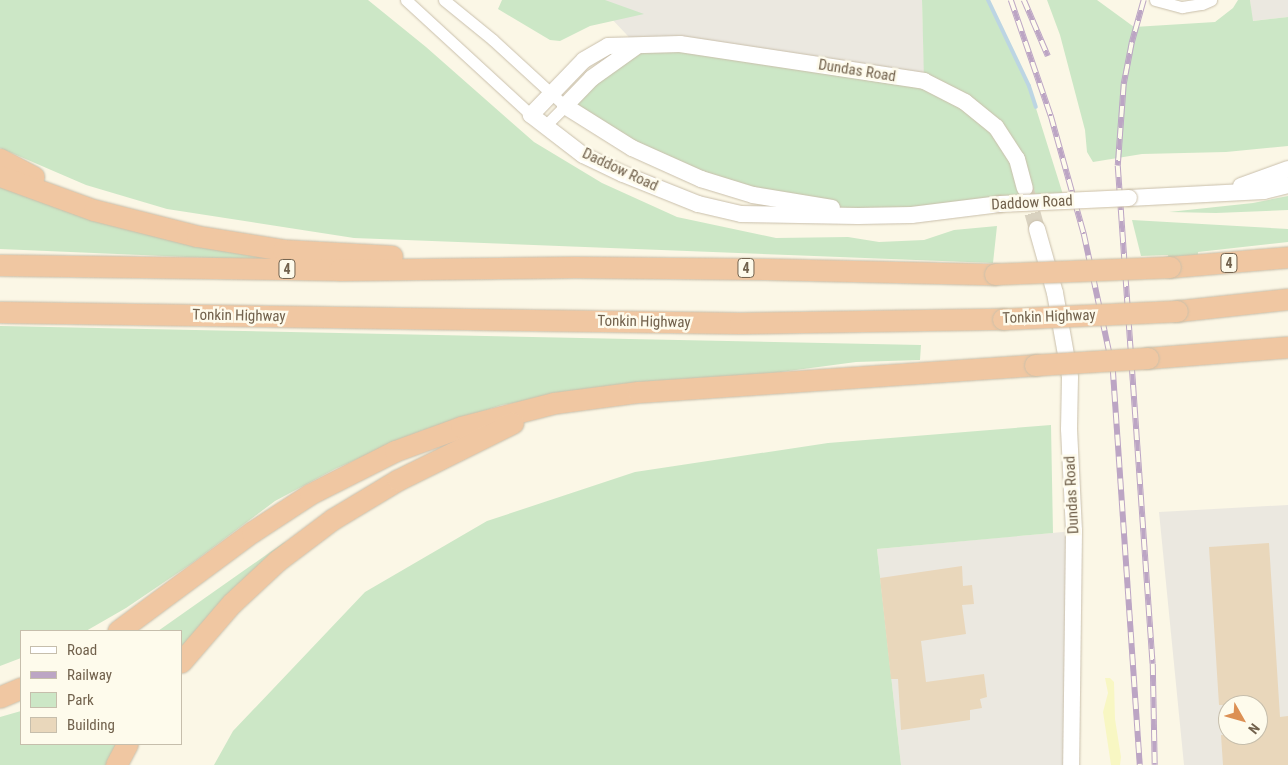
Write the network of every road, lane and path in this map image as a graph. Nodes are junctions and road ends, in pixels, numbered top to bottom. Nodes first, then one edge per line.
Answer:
1 (406, 0) edge
2 (444, 0) edge
3 (1155, 0) edge
4 (1211, 0) edge
5 (637, 46) junction
6 (552, 93) junction
7 (566, 106) junction
8 (531, 115) junction
9 (544, 127) junction
10 (0, 159) edge
11 (1288, 169) edge
12 (0, 176) edge
13 (1288, 185) edge
14 (1025, 188) tunnel mouth
15 (1207, 194) junction
16 (858, 216) junction
17 (164, 228) junction
18 (1037, 229) tunnel mouth
19 (1288, 258) edge
20 (0, 265) edge
21 (575, 267) junction
22 (1288, 299) edge
23 (0, 312) edge
24 (1286, 347) edge
25 (554, 403) junction
26 (119, 630) edge
27 (182, 661) edge
28 (20, 678) edge
29 (0, 685) edge
30 (20, 688) edge
31 (0, 697) edge
32 (126, 745) edge
33 (116, 765) edge
34 (1072, 765) edge

1 - 8 street, Daddow Road
2 - 6 street, Daddow Road
3 - 4 street
5 - 6 main road, Dundas Road
5 - 7 main road
5 - 14 main road, Dundas Road
6 - 7 street, Daddow Road
6 - 8 main road, Dundas Road
7 - 9 street
7 - 16 main road, Daddow Road
8 - 9 main road, Daddow Road
9 - 16 main road, Daddow Road
10 - 17 highway
11 - 15 main road, Daddow Road
12 - 17 highway
13 - 15 main road, Daddow Road
15 - 16 main road, Daddow Road, bridge
17 - 21 highway
18 - 34 main road, Dundas Road
19 - 21 highway, 4, bridge
20 - 21 highway, 4
22 - 23 highway, Tonkin Highway, bridge
24 - 25 highway, bridge
25 - 26 highway
25 - 27 highway
28 - 29 highway
30 - 31 highway
32 - 33 highway

